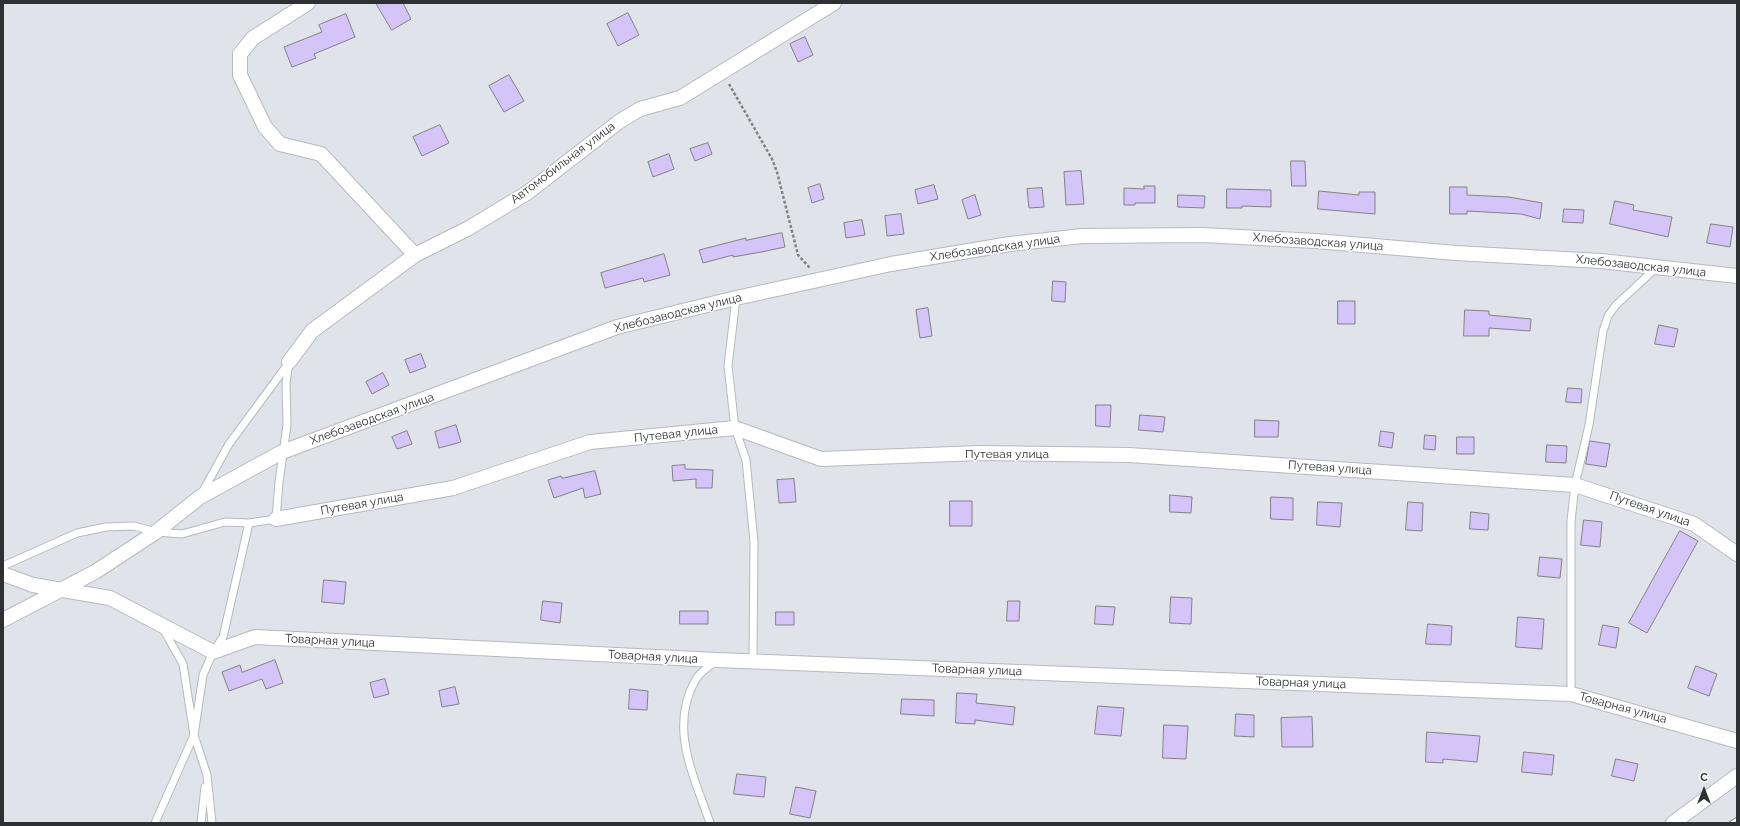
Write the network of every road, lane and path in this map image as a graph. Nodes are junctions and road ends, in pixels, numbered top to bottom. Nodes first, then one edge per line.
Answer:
1 (308, 3) edge
2 (834, 3) edge
3 (729, 68) junction
4 (415, 255) junction
5 (1657, 267) junction
6 (1737, 276) edge
7 (820, 279) junction
8 (736, 298) junction
9 (289, 362) junction
10 (735, 428) junction
11 (282, 452) junction
12 (1575, 485) junction
13 (200, 497) junction
14 (276, 519) junction
15 (249, 523) junction
16 (156, 532) junction
17 (1737, 552) edge
18 (3, 566) edge
19 (3, 574) edge
20 (65, 589) junction
21 (3, 620) edge
22 (160, 624) junction
23 (213, 652) junction
24 (717, 660) junction
25 (753, 661) junction
26 (1571, 694) junction
27 (194, 735) junction
28 (1737, 741) edge
29 (207, 775) junction
30 (1737, 776) edge
31 (155, 823) edge
32 (201, 823) edge
33 (212, 823) edge
34 (710, 823) edge
35 (1673, 823) edge

1 - 4 street
2 - 3 street, Автомобильная улица
3 - 4 street, Автомобильная улица
3 - 7 path
4 - 9 street, Автомобильная улица
5 - 6 street, Хлебозаводская улица
5 - 7 street, Хлебозаводская улица
5 - 12 lane
7 - 8 street, Хлебозаводская улица
8 - 10 lane
8 - 11 street, Хлебозаводская улица
9 - 11 lane
9 - 13 lane
10 - 12 street, Путевая улица
10 - 14 street, Путевая улица
10 - 25 lane
11 - 13 street, Хлебозаводская улица
11 - 14 lane
12 - 17 street, Путевая улица
12 - 26 lane
13 - 16 street, Хлебозаводская улица
14 - 15 lane
15 - 16 lane
15 - 23 lane
16 - 18 lane
16 - 20 street, Хлебозаводская улица
19 - 20 street
20 - 21 street, Хлебозаводская улица
20 - 22 street
22 - 23 street
22 - 27 lane
23 - 24 street, Товарная улица
23 - 27 lane
24 - 25 street, Товарная улица
24 - 34 lane
25 - 26 street, Товарная улица
26 - 28 street, Товарная улица
27 - 29 lane
27 - 31 lane
29 - 32 lane
29 - 33 lane
30 - 35 street

